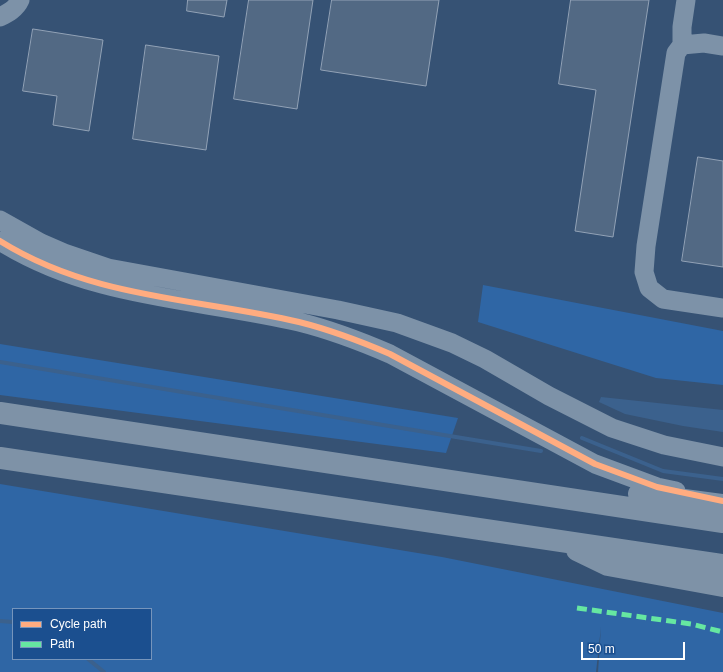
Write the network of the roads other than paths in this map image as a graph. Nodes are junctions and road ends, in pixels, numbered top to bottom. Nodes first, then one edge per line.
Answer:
1 (20, 0) edge
2 (686, 0) edge
3 (0, 17) edge
4 (682, 45) junction
5 (723, 46) edge
6 (0, 220) edge
7 (0, 241) edge
8 (723, 308) edge
9 (0, 413) edge
10 (723, 457) edge
11 (0, 458) edge
12 (354, 467) junction
13 (723, 502) edge
14 (723, 505) edge
15 (723, 522) edge
16 (558, 540) junction
17 (723, 565) edge
18 (723, 586) edge

1 - 3 street
2 - 4 street
4 - 5 street
4 - 8 street
6 - 10 street
7 - 13 street
9 - 12 highway
11 - 16 highway
12 - 14 highway
12 - 15 highway
16 - 17 highway
16 - 18 highway

